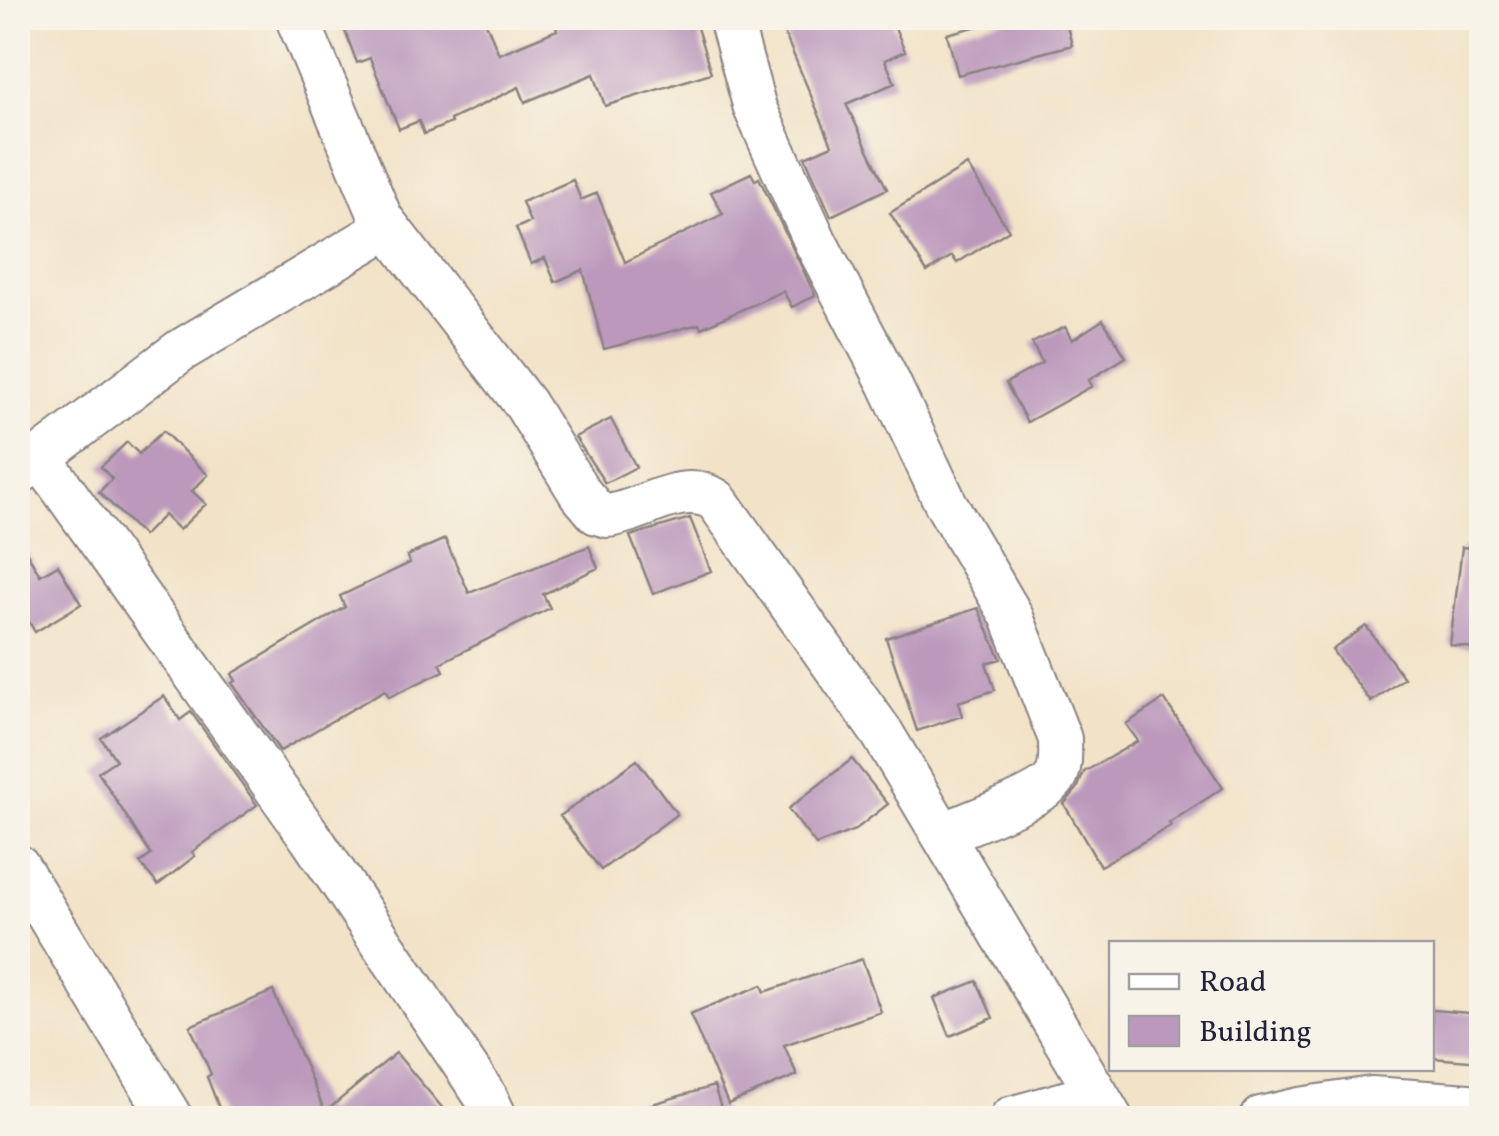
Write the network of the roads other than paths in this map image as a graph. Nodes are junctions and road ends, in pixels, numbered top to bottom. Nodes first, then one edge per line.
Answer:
1 (297, 18) edge
2 (730, 18) edge
3 (387, 228) junction
4 (29, 466) edge
5 (943, 834) junction
6 (18, 866) edge
7 (1104, 1106) edge
8 (1482, 1106) edge
9 (171, 1118) edge
10 (496, 1118) edge
11 (1011, 1118) edge
12 (1261, 1118) edge

1 - 3 street
2 - 5 street
3 - 4 street
3 - 5 street
4 - 10 street
5 - 7 street
6 - 9 street
7 - 11 street
8 - 12 street

